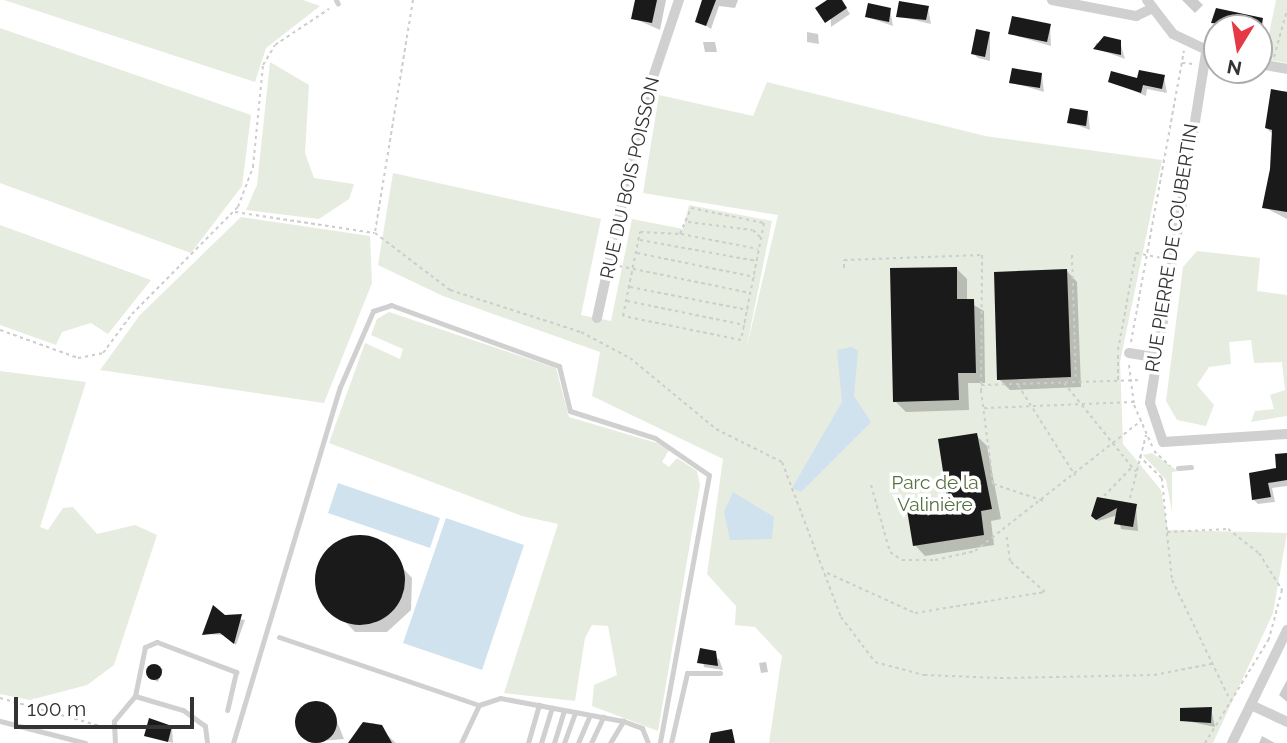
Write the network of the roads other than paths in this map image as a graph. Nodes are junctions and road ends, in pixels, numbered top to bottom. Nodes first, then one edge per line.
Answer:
1 (679, 0) edge
2 (1052, 0) edge
3 (1149, 5) edge
4 (1203, 51) edge
5 (1205, 84) edge
6 (597, 318) dead end
7 (1129, 353) road end
8 (1153, 357) junction
9 (1287, 434) edge
10 (1191, 467) dead end
11 (1178, 468) dead end
12 (1287, 629) edge
13 (279, 638) dead end
14 (720, 673) dead end
15 (135, 696) junction
16 (479, 705) junction
17 (539, 705) junction
18 (1251, 705) junction
19 (552, 708) junction
20 (227, 710) dead end
21 (564, 710) junction
22 (575, 712) junction
23 (590, 715) junction
24 (603, 717) junction
25 (0, 721) edge
26 (623, 721) junction
27 (1287, 722) edge
28 (85, 743) edge
29 (115, 743) edge
30 (207, 743) edge
31 (233, 743) edge
32 (461, 743) edge
33 (528, 743) edge
34 (541, 743) edge
35 (554, 743) edge
36 (564, 743) edge
37 (578, 743) edge
38 (591, 743) edge
39 (610, 743) edge
40 (648, 743) edge
41 (660, 743) edge
42 (671, 743) edge
43 (1232, 743) edge

1 - 6 street, RUE DU BOIS POISSON
2 - 3 street
3 - 4 street
5 - 8 street, RUE PIERRE DE COUBERTIN
7 - 8 street
8 - 9 street, RUE PIERRE DE COUBERTIN
10 - 11 lane
12 - 18 street
13 - 16 lane
14 - 42 lane
15 - 20 lane
15 - 29 lane
15 - 30 lane
16 - 17 lane
16 - 32 lane
17 - 19 lane
17 - 33 lane
18 - 27 street
18 - 43 street
19 - 21 lane
19 - 34 lane
21 - 22 lane
21 - 35 lane
22 - 23 lane
22 - 36 lane
23 - 24 lane
23 - 37 lane
24 - 26 lane
24 - 38 lane
25 - 28 lane
26 - 39 lane
26 - 40 lane
31 - 41 lane

